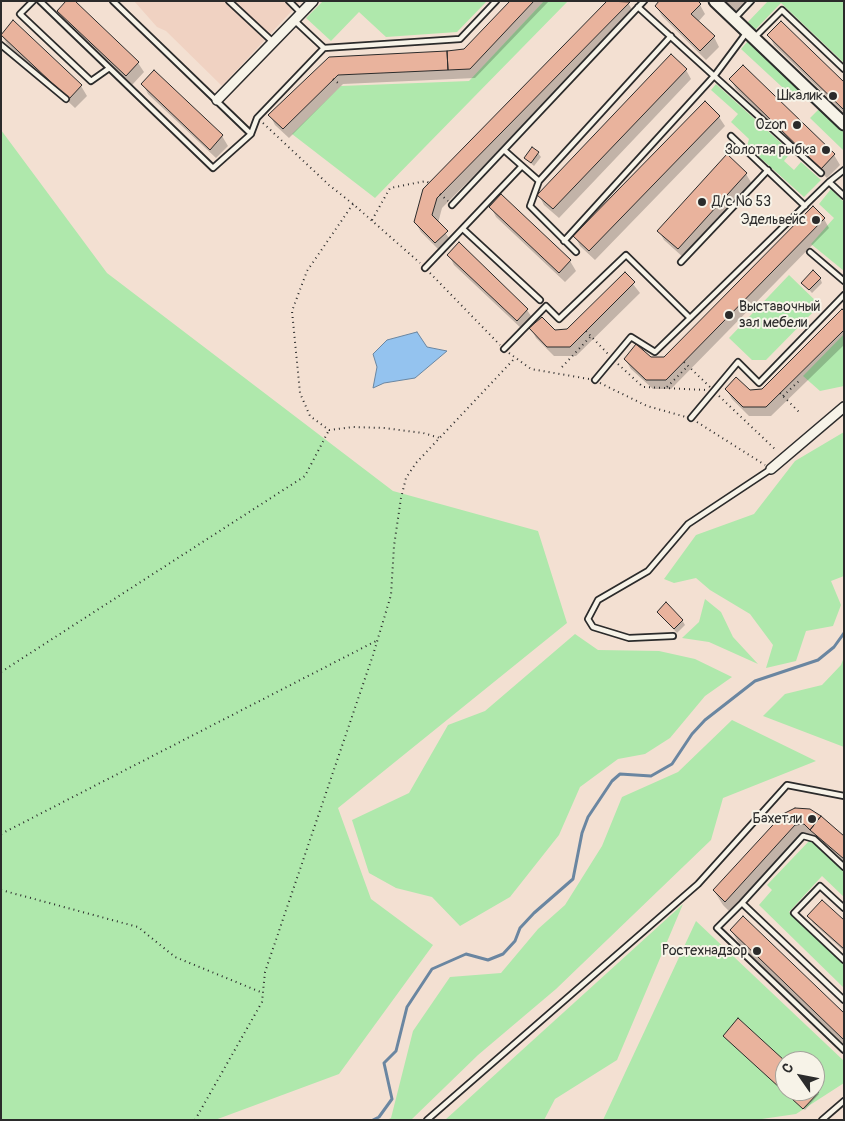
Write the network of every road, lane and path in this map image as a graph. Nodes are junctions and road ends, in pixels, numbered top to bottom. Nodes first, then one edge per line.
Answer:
1 (33, 1) edge
2 (40, 1) edge
3 (113, 1) edge
4 (229, 1) edge
5 (290, 1) edge
6 (313, 1) edge
7 (496, 1) edge
8 (644, 1) edge
9 (715, 1) edge
10 (752, 1) edge
11 (638, 7) junction
12 (301, 13) junction
13 (734, 19) junction
14 (294, 20) junction
15 (751, 35) junction
16 (671, 36) junction
17 (273, 42) junction
18 (1, 45) edge
19 (324, 48) junction
20 (844, 68) edge
21 (108, 69) junction
22 (715, 75) junction
23 (333, 79) dead end
24 (338, 83) dead end
25 (66, 99) dead end
26 (217, 100) junction
27 (257, 118) junction
28 (844, 124) edge
29 (252, 134) junction
30 (731, 136) dead end
31 (504, 150) junction
32 (522, 166) junction
33 (768, 170) junction
34 (844, 170) edge
35 (820, 173) dead end
36 (538, 181) junction
37 (829, 182) junction
38 (429, 183) dead end
39 (844, 196) edge
40 (353, 204) junction
41 (452, 205) dead end
42 (806, 206) junction
43 (372, 220) junction
44 (462, 229) junction
45 (564, 241) junction
46 (576, 252) dead end
47 (810, 252) dead end
48 (682, 262) dead end
49 (425, 268) junction
50 (844, 281) edge
51 (844, 295) edge
52 (540, 300) dead end
53 (690, 318) junction
54 (586, 331) dead end
55 (591, 336) junction
56 (504, 349) junction
57 (515, 358) junction
58 (612, 359) junction
59 (684, 362) dead end
60 (688, 366) junction
61 (562, 367) dead end
62 (595, 380) junction
63 (799, 381) dead end
64 (666, 388) dead end
65 (714, 390) junction
66 (780, 393) dead end
67 (783, 396) junction
68 (844, 407) edge
69 (801, 414) dead end
70 (691, 418) junction
71 (330, 430) junction
72 (440, 438) junction
73 (771, 469) junction
74 (673, 636) dead end
75 (378, 640) junction
76 (1, 672) edge
77 (844, 796) edge
78 (1, 834) edge
79 (844, 867) edge
80 (1, 890) edge
81 (742, 903) junction
82 (844, 908) edge
83 (844, 960) edge
84 (263, 993) junction
85 (844, 1000) edge
86 (844, 1050) edge
87 (844, 1101) edge
88 (195, 1120) edge
89 (427, 1120) edge
90 (822, 1120) edge

1 - 21 lane
2 - 21 lane
3 - 26 lane
4 - 17 lane
5 - 12 lane
6 - 12 street
7 - 19 lane
8 - 11 lane
9 - 13 street
10 - 13 lane
11 - 16 lane
11 - 31 lane
12 - 14 street
13 - 15 street
14 - 17 street
14 - 19 lane
15 - 20 lane
15 - 22 lane
15 - 28 street
16 - 22 lane
16 - 36 lane
17 - 26 street
18 - 25 lane
19 - 27 lane
21 - 29 lane
22 - 35 lane
22 - 45 lane
23 - 24 path
26 - 29 lane
27 - 29 lane
27 - 40 path
30 - 33 lane
31 - 32 lane
31 - 41 lane
32 - 36 lane
32 - 44 lane
33 - 42 lane
33 - 48 lane
34 - 37 lane
36 - 45 lane
37 - 39 lane
37 - 42 lane
38 - 43 path
40 - 43 path
40 - 71 path
42 - 53 lane
43 - 49 path
44 - 49 lane
44 - 52 lane
45 - 46 lane
47 - 50 lane
49 - 56 path
51 - 65 lane
53 - 56 lane
53 - 58 lane
54 - 55 path
55 - 58 path
55 - 61 path
56 - 57 path
57 - 62 path
57 - 72 path
58 - 62 lane
59 - 60 path
60 - 64 path
60 - 65 path
62 - 70 path
63 - 67 path
65 - 70 lane
66 - 67 path
67 - 69 path
68 - 73 street
70 - 73 path
71 - 72 path
71 - 76 path
72 - 75 path
73 - 74 lane
75 - 78 path
75 - 84 path
77 - 89 lane
79 - 81 lane
80 - 84 path
81 - 85 lane
81 - 86 lane
82 - 83 lane
84 - 88 path
87 - 90 lane

